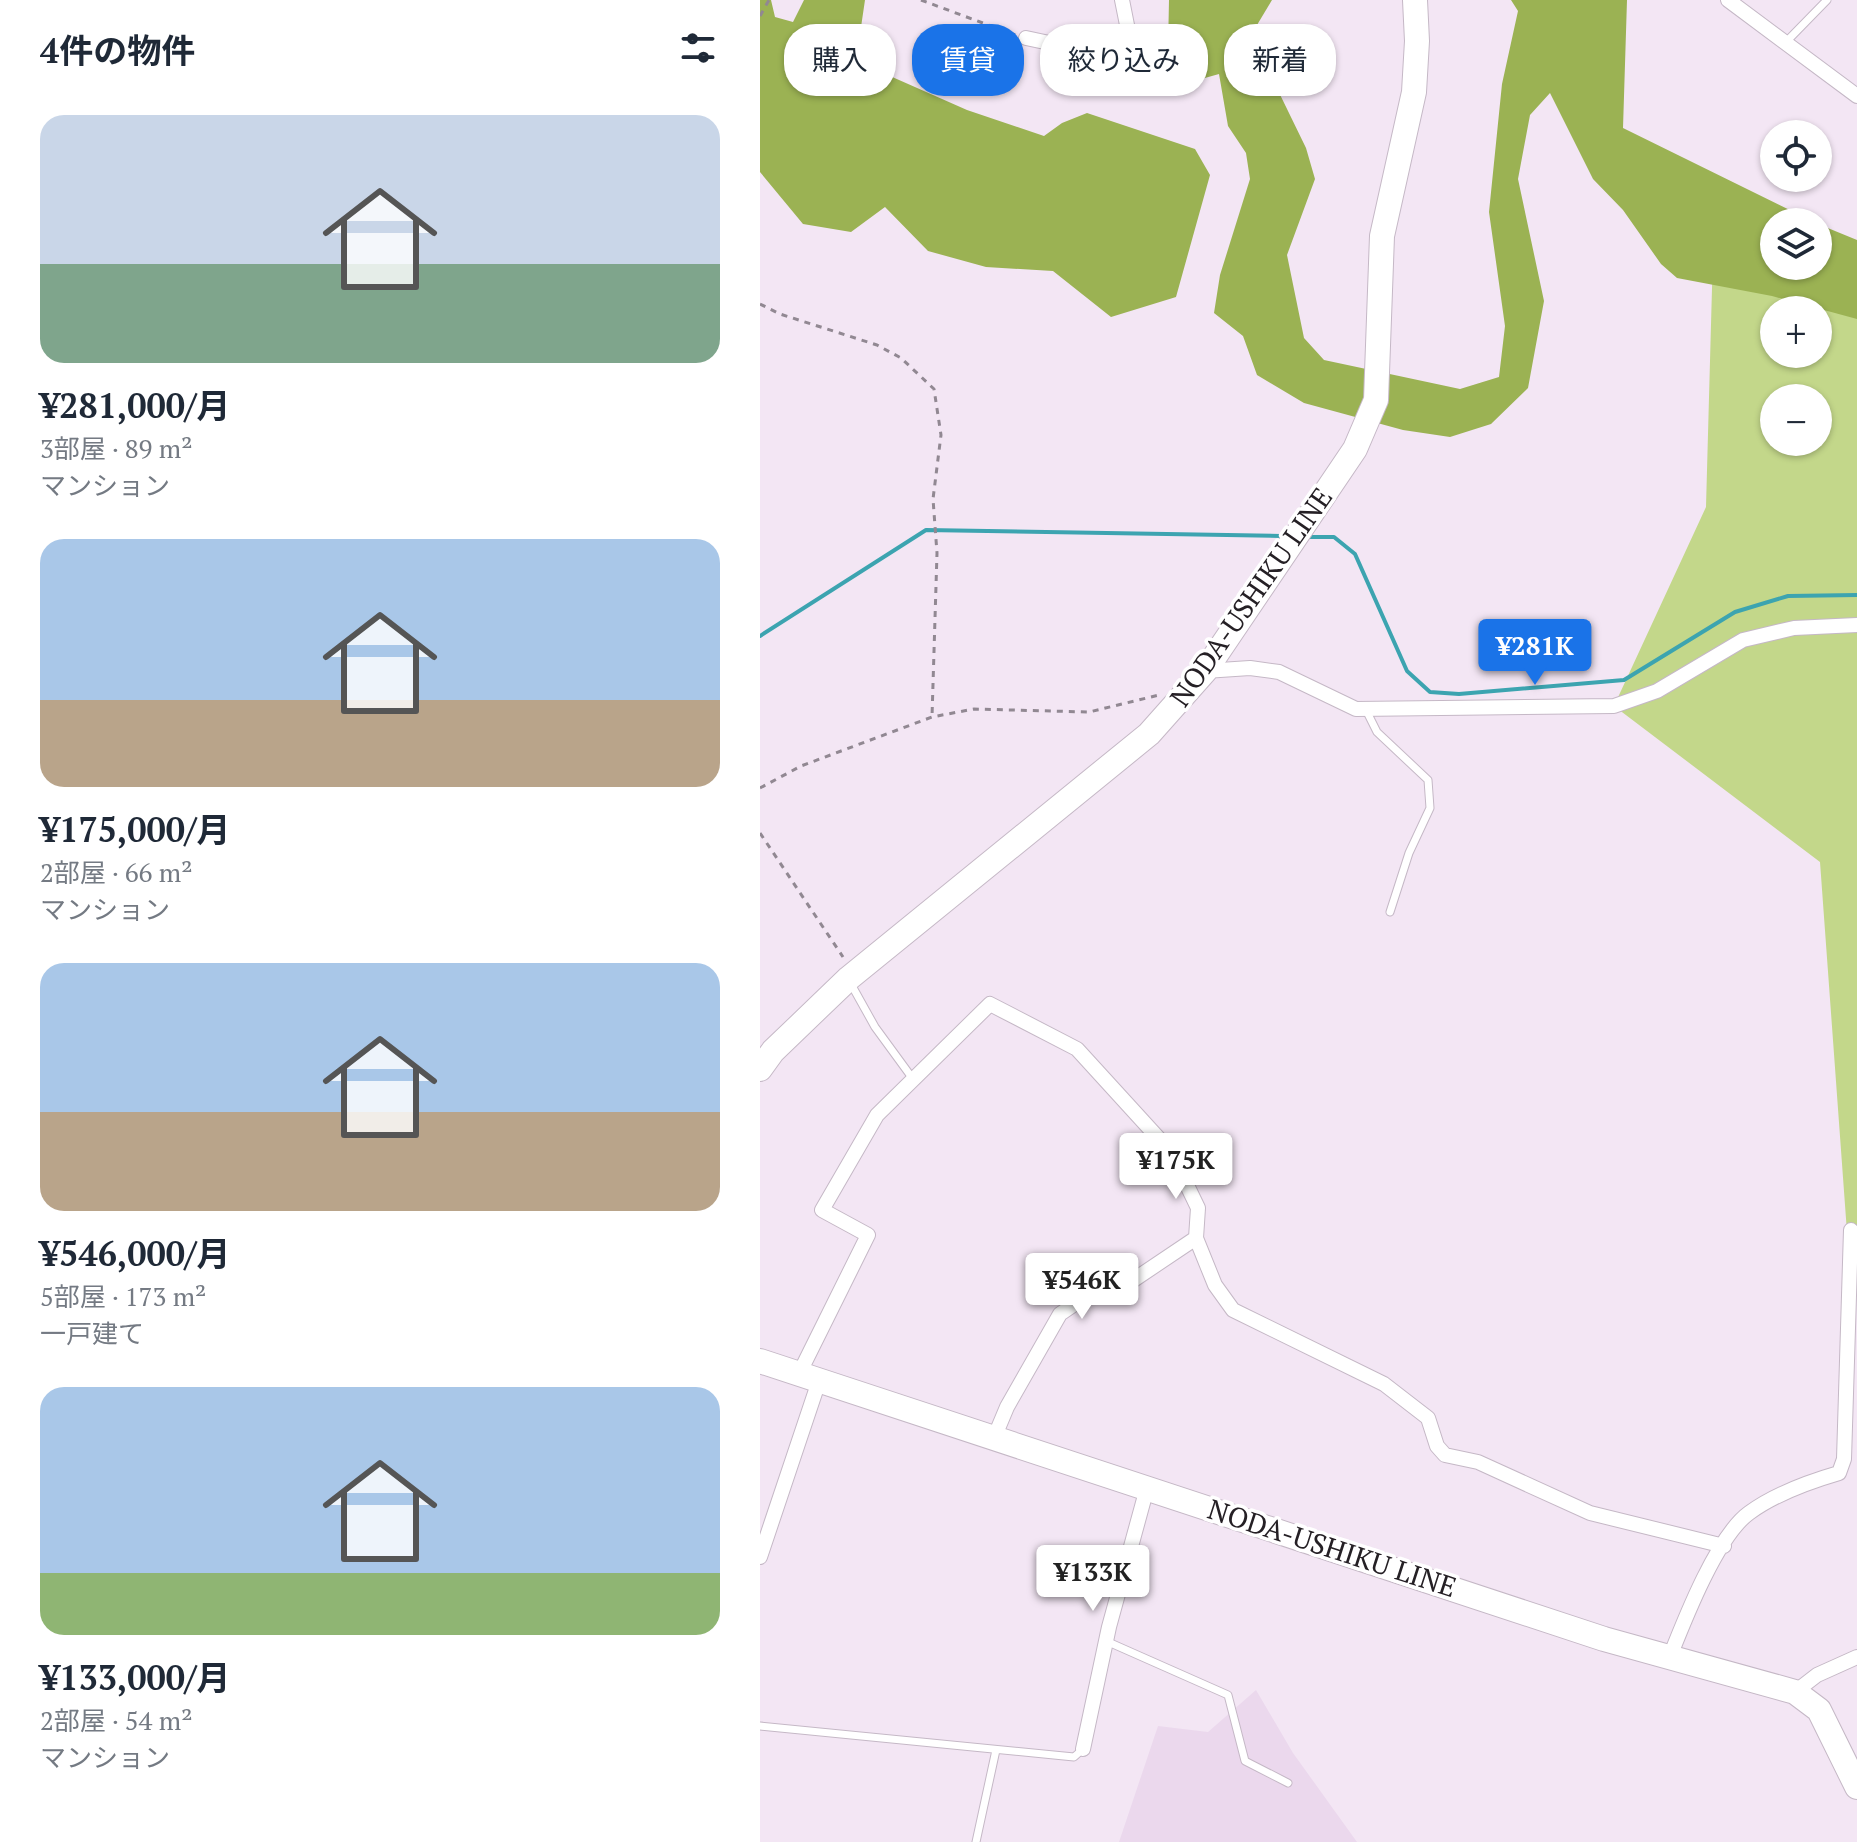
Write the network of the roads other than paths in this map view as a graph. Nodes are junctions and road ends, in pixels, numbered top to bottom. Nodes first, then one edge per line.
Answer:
1 (1122, 0) edge
2 (1415, 0) edge
3 (1728, 0) edge
4 (1827, 0) edge
5 (1026, 38) road end
6 (1784, 44) junction
7 (1857, 96) edge
8 (1857, 625) edge
9 (1205, 671) junction
10 (1366, 709) junction
11 (1390, 912) dead end
12 (852, 976) junction
13 (760, 1069) edge
14 (913, 1079) junction
15 (1851, 1230) dead end
16 (1196, 1238) junction
17 (1852, 1255) edge
18 (760, 1361) edge
19 (809, 1377) junction
20 (994, 1438) junction
21 (1147, 1488) junction
22 (1724, 1546) junction
23 (760, 1557) edge
24 (1106, 1641) junction
25 (1857, 1657) edge
26 (1669, 1659) junction
27 (1795, 1692) junction
28 (760, 1726) edge
29 (1083, 1749) joint
30 (996, 1750) junction
31 (1288, 1783) dead end
32 (1857, 1787) edge
33 (976, 1842) edge

1 - 5 street
2 - 9 main road, NODA-USHIKU LINE
3 - 6 street
4 - 6 lane
6 - 7 street
8 - 10 street
9 - 10 street
9 - 12 main road, NODA-USHIKU LINE
10 - 11 lane
12 - 13 main road, NODA-USHIKU LINE
12 - 14 lane
14 - 16 street
14 - 19 street
15 - 17 street
16 - 20 street
16 - 22 street
17 - 22 street
18 - 19 main road, NODA-USHIKU LINE
19 - 20 main road, NODA-USHIKU LINE
19 - 23 street
20 - 21 main road, NODA-USHIKU LINE
21 - 24 street
21 - 26 main road, NODA-USHIKU LINE
22 - 26 street
24 - 29 street
24 - 31 lane
25 - 27 street
26 - 27 main road, NODA-USHIKU LINE
27 - 32 main road, NODA-USHIKU LINE
28 - 30 lane
29 - 30 lane
30 - 33 lane

